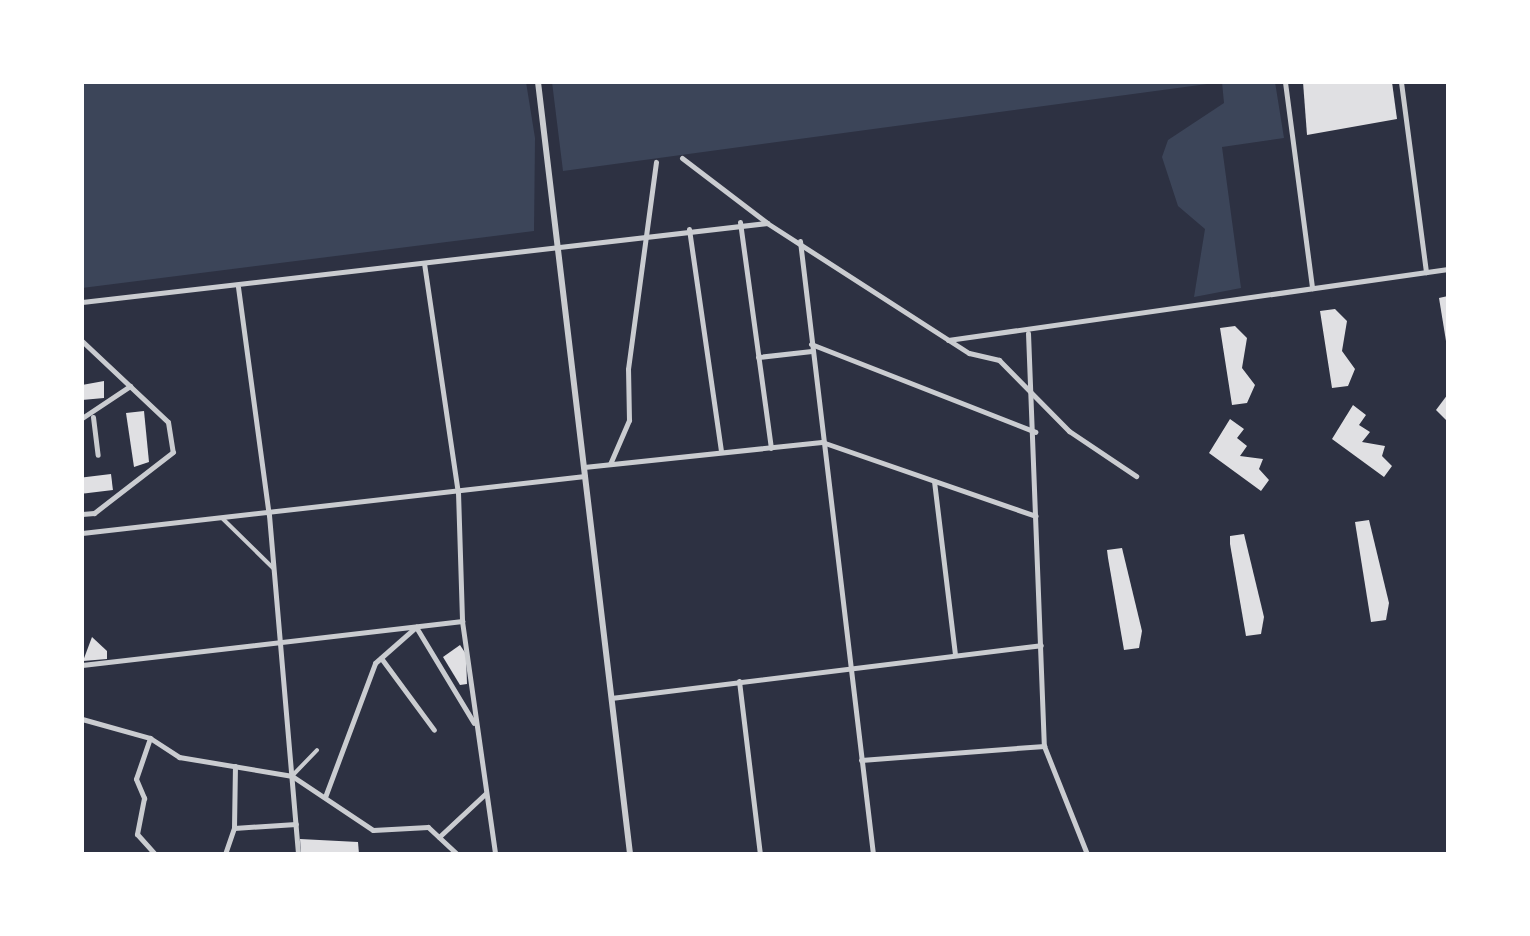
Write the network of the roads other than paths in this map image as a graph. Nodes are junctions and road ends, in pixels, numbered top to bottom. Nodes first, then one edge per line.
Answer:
1 (538, 82) edge
2 (1285, 82) edge
3 (1401, 82) edge
4 (682, 158) dead end
5 (656, 162) dead end
6 (740, 222) junction
7 (767, 223) junction
8 (689, 229) junction
9 (647, 234) junction
10 (800, 240) junction
11 (558, 246) junction
12 (424, 263) junction
13 (1448, 269) edge
14 (1426, 272) junction
15 (238, 287) junction
16 (1312, 288) junction
17 (82, 302) edge
18 (1028, 333) junction
19 (947, 340) junction
20 (82, 341) edge
21 (811, 344) junction
22 (812, 351) junction
23 (758, 357) junction
24 (130, 386) junction
25 (1032, 394) junction
26 (93, 417) junction
27 (82, 418) edge
28 (1035, 432) junction
29 (822, 442) junction
30 (771, 448) junction
31 (722, 453) junction
32 (98, 455) dead end
33 (610, 464) junction
34 (584, 467) junction
35 (585, 476) junction
36 (1136, 476) dead end
37 (934, 481) junction
38 (458, 492) junction
39 (82, 514) edge
40 (269, 515) junction
41 (1036, 516) junction
42 (223, 519) junction
43 (82, 533) edge
44 (274, 568) junction
45 (462, 621) junction
46 (416, 627) junction
47 (280, 645) junction
48 (1041, 645) junction
49 (955, 654) junction
50 (381, 658) junction
51 (82, 665) edge
52 (850, 666) junction
53 (739, 681) junction
54 (611, 698) junction
55 (82, 719) edge
56 (477, 727) junction
57 (434, 730) dead end
58 (150, 738) junction
59 (1044, 746) junction
60 (317, 750) dead end
61 (861, 760) junction
62 (235, 766) junction
63 (292, 776) junction
64 (486, 794) junction
65 (325, 797) junction
66 (296, 824) junction
67 (234, 828) junction
68 (439, 837) junction
69 (155, 854) edge
70 (225, 854) edge
71 (298, 854) edge
72 (457, 854) edge
73 (495, 854) edge
74 (630, 854) edge
75 (760, 854) edge
76 (873, 854) edge
77 (1087, 854) edge

1 - 11 street
2 - 16 street
3 - 14 street
4 - 7 street
5 - 9 street
6 - 7 street
6 - 8 street
6 - 23 street
7 - 10 street
8 - 9 street
8 - 31 street
9 - 11 street
9 - 33 street
10 - 19 street
10 - 21 street
11 - 12 street
11 - 34 street
12 - 15 street
12 - 38 street
13 - 14 street
14 - 16 street
15 - 17 street
15 - 40 street
16 - 18 street
18 - 19 street
18 - 25 street
19 - 25 street
20 - 24 street
21 - 22 street
21 - 28 street
22 - 23 street
22 - 29 street
23 - 30 street
24 - 26 street
24 - 39 street
25 - 28 street
25 - 36 street
26 - 27 street
26 - 32 street
28 - 41 street
29 - 30 street
29 - 37 street
29 - 52 street
30 - 31 street
31 - 33 street
33 - 34 street
34 - 35 street
35 - 38 street
35 - 54 street
37 - 41 street
37 - 49 street
38 - 40 street
38 - 45 street
40 - 42 street
40 - 44 street
41 - 48 street
42 - 43 street
42 - 44 street
44 - 47 street
45 - 46 street
45 - 56 street
46 - 47 street
46 - 50 street
46 - 56 street
47 - 51 street
47 - 63 street
48 - 49 street
48 - 59 street
49 - 52 street
50 - 57 street
50 - 65 street
52 - 53 street
52 - 61 street
53 - 54 street
53 - 75 street
54 - 74 street
55 - 58 street
56 - 64 street
58 - 62 street
58 - 69 street
59 - 61 street
59 - 77 street
60 - 63 street
61 - 76 street
62 - 63 street
62 - 67 street
63 - 65 street
63 - 66 street
64 - 68 street
64 - 73 street
65 - 68 street
66 - 67 street
66 - 71 street
67 - 70 street
68 - 72 street

